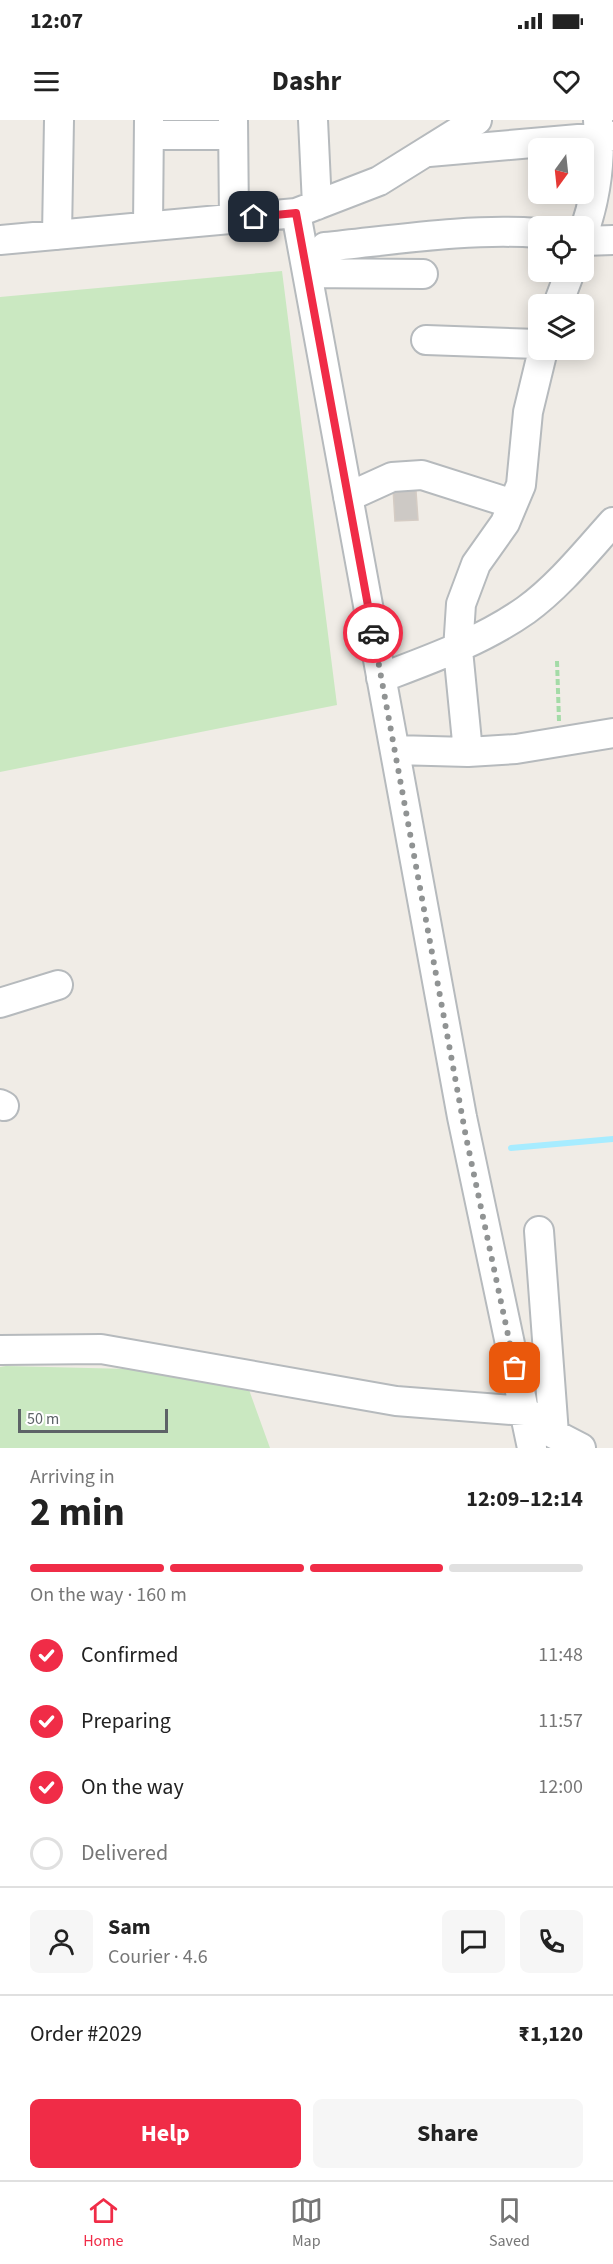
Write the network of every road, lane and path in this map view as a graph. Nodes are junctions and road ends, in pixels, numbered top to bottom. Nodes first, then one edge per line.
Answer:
1 (59, 120) edge
2 (313, 120) edge
3 (477, 120) edge
4 (149, 127) edge
5 (233, 128) edge
6 (604, 131) edge
7 (424, 153) junction
8 (306, 209) junction
9 (589, 216) edge
10 (234, 219) junction
11 (148, 226) junction
12 (528, 232) edge
13 (57, 235) junction
14 (0, 240) edge
15 (613, 240) edge
16 (594, 241) edge
17 (324, 247) dead end
18 (307, 273) junction
19 (423, 274) dead end
20 (426, 340) dead end
21 (528, 344) edge
22 (541, 360) edge
23 (348, 497) junction
24 (513, 504) junction
25 (613, 522) edge
26 (458, 650) junction
27 (557, 661) dead end
28 (381, 678) junction
29 (613, 734) edge
30 (560, 744) junction
31 (395, 750) junction
32 (468, 752) junction
33 (58, 985) dead end
34 (0, 1003) edge
35 (539, 1231) dead end
36 (0, 1350) edge
37 (525, 1411) junction
38 (537, 1443) edge
39 (581, 1448) edge

1 - 13 street
2 - 8 street
3 - 7 street
4 - 5 street
4 - 11 street
5 - 10 street
6 - 7 street
6 - 9 street
7 - 8 street
8 - 10 street
8 - 18 street
10 - 11 street
11 - 13 street
12 - 17 street
13 - 14 street
15 - 16 street
18 - 19 street
18 - 23 street
20 - 21 street
22 - 24 street
23 - 24 street
23 - 28 street
24 - 26 street
25 - 26 street
26 - 28 street
26 - 32 street
27 - 30 path
28 - 31 street
29 - 30 street
30 - 32 street
31 - 32 street
31 - 37 street
33 - 34 street
35 - 38 street
36 - 37 street
37 - 38 street
38 - 39 street

